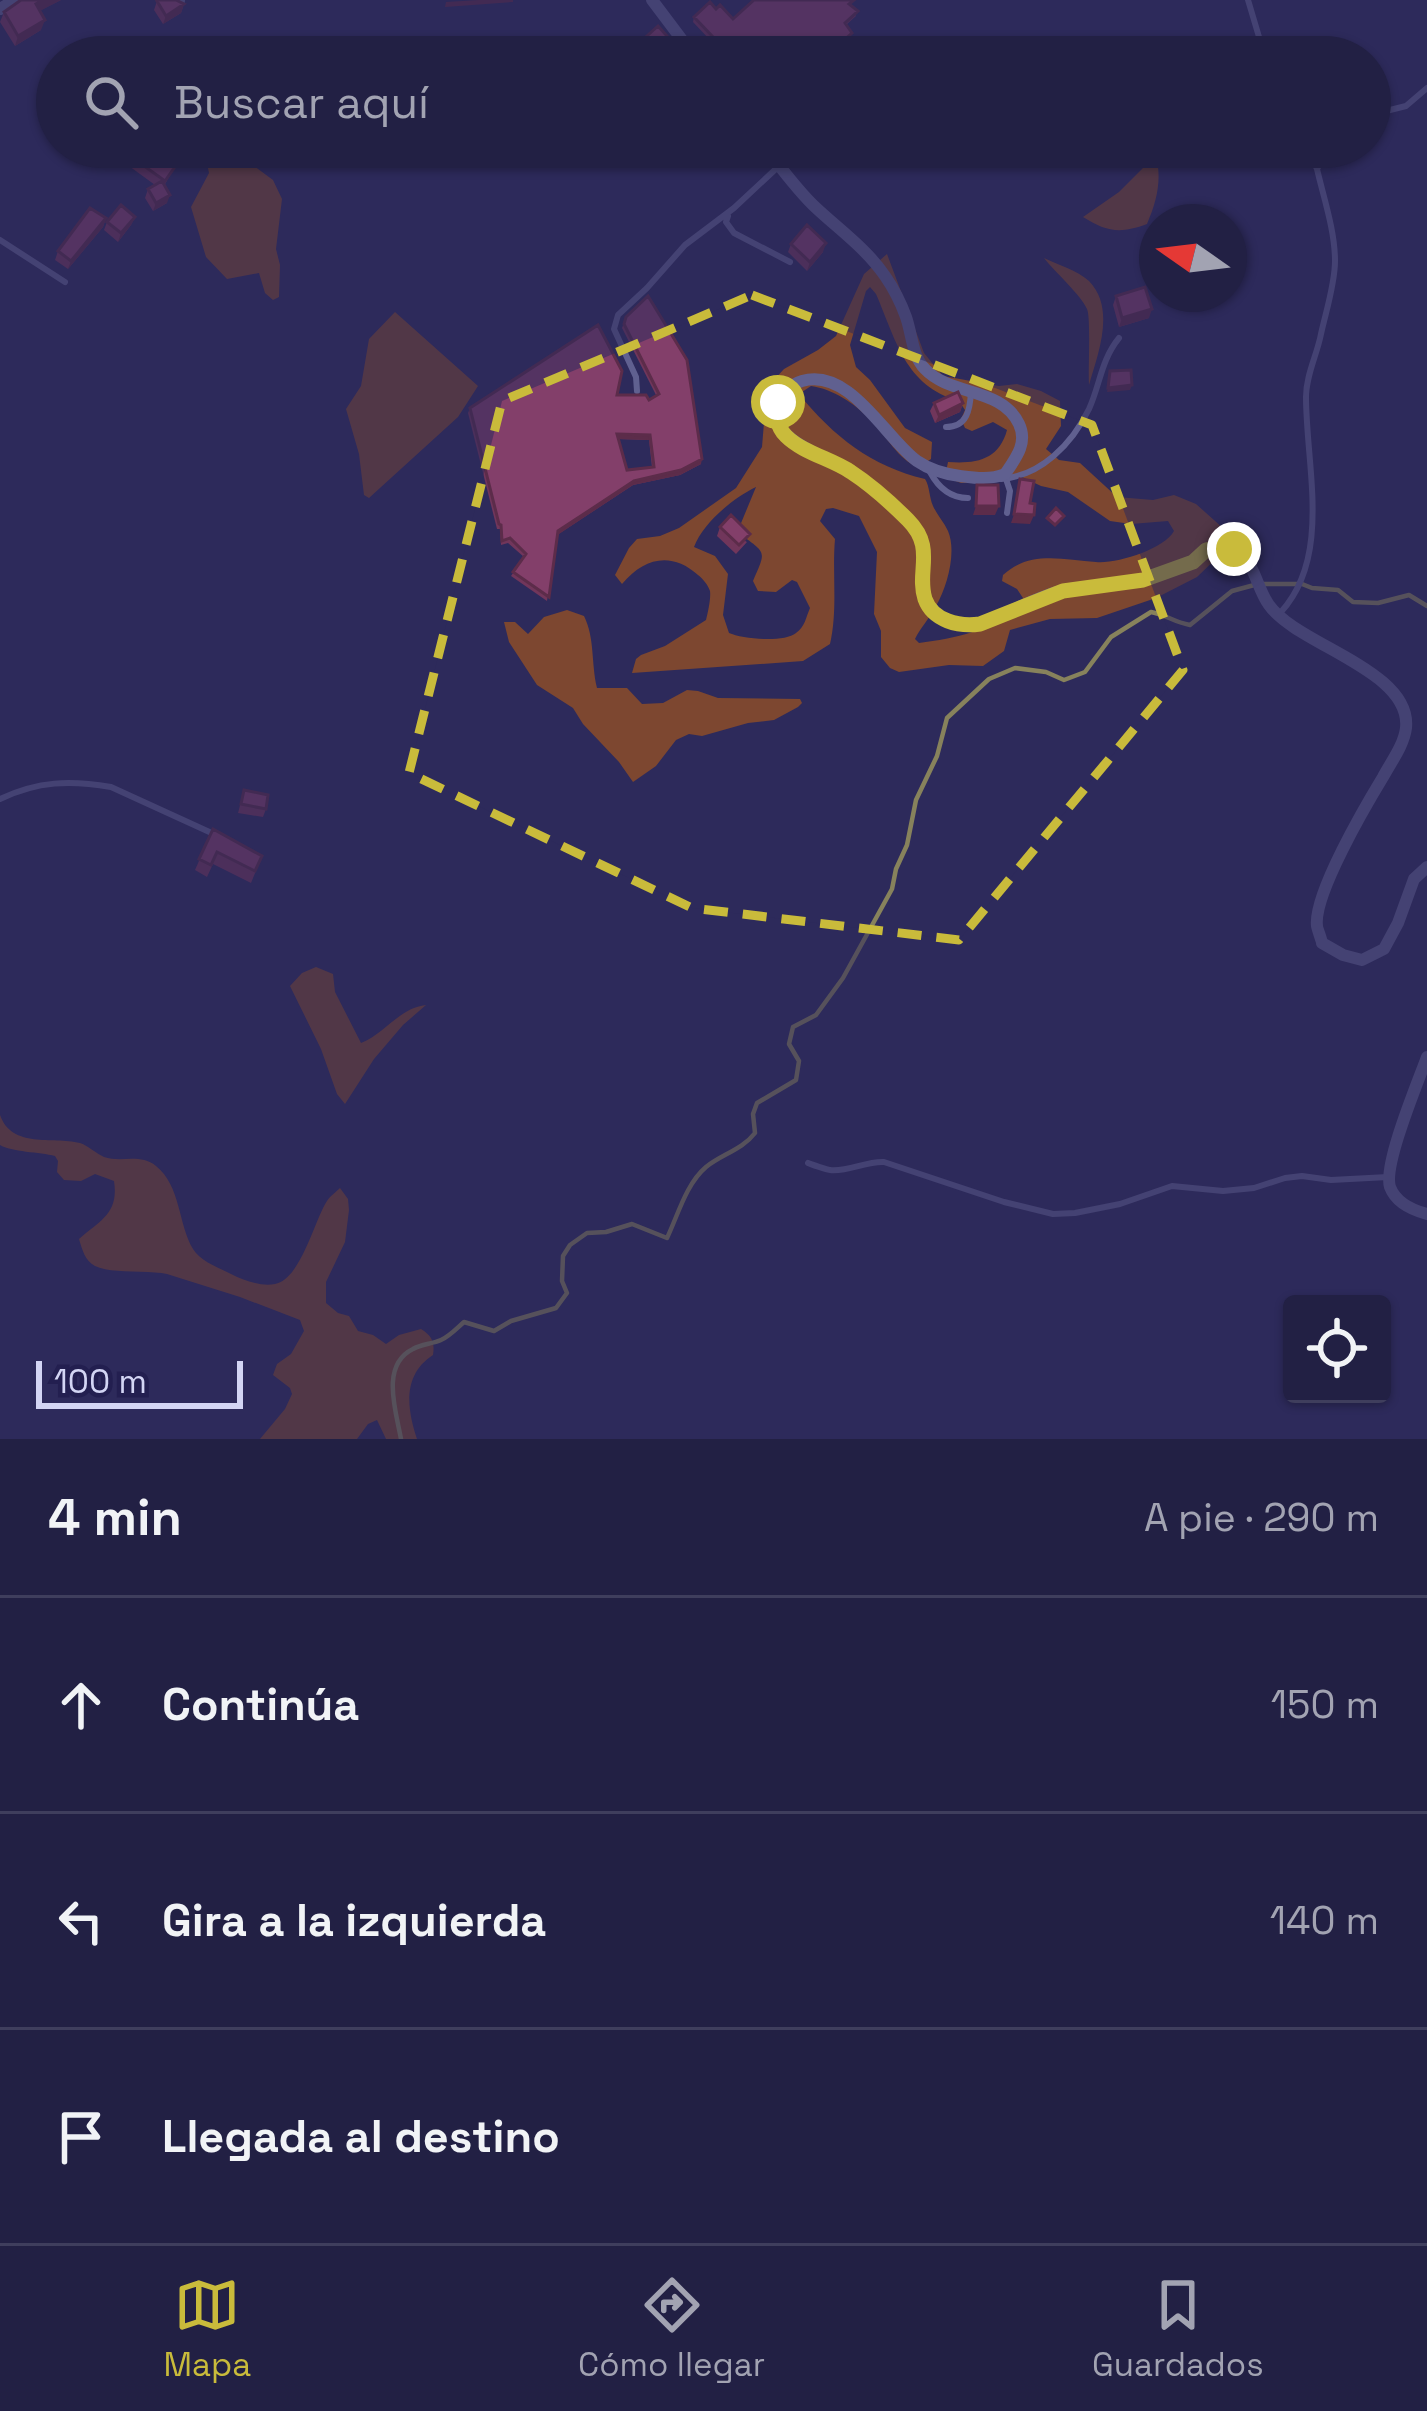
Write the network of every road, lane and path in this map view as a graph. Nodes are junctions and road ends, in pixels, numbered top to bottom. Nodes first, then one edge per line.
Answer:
1 (15, 0) edge
2 (652, 0) edge
3 (1248, 0) edge
4 (0, 9) edge
5 (679, 36) edge
6 (1259, 36) edge
7 (1427, 88) edge
8 (1391, 110) edge
9 (778, 168) edge
10 (782, 168) edge
11 (1317, 170) edge
12 (734, 208) junction
13 (0, 240) edge
14 (790, 262) dead end
15 (65, 282) dead end
16 (1119, 338) dead end
17 (637, 391) edge
18 (971, 392) junction
19 (946, 427) dead end
20 (928, 468) junction
21 (999, 479) junction
22 (968, 498) dead end
23 (1007, 513) dead end
24 (1279, 615) junction
25 (0, 799) edge
26 (216, 836) edge
27 (1427, 866) edge
28 (1427, 1057) edge
29 (808, 1163) dead end
30 (1389, 1177) junction
31 (1427, 1214) edge

1 - 4 street
2 - 5 street
3 - 6 lane
7 - 8 lane
9 - 12 lane
10 - 18 street
11 - 24 lane
12 - 14 lane
12 - 17 lane
13 - 15 lane
16 - 21 lane
18 - 19 lane
18 - 21 street
20 - 21 street
20 - 22 lane
20 - 24 street
21 - 23 lane
24 - 27 street
25 - 26 lane
28 - 30 street
29 - 30 lane
30 - 31 street

